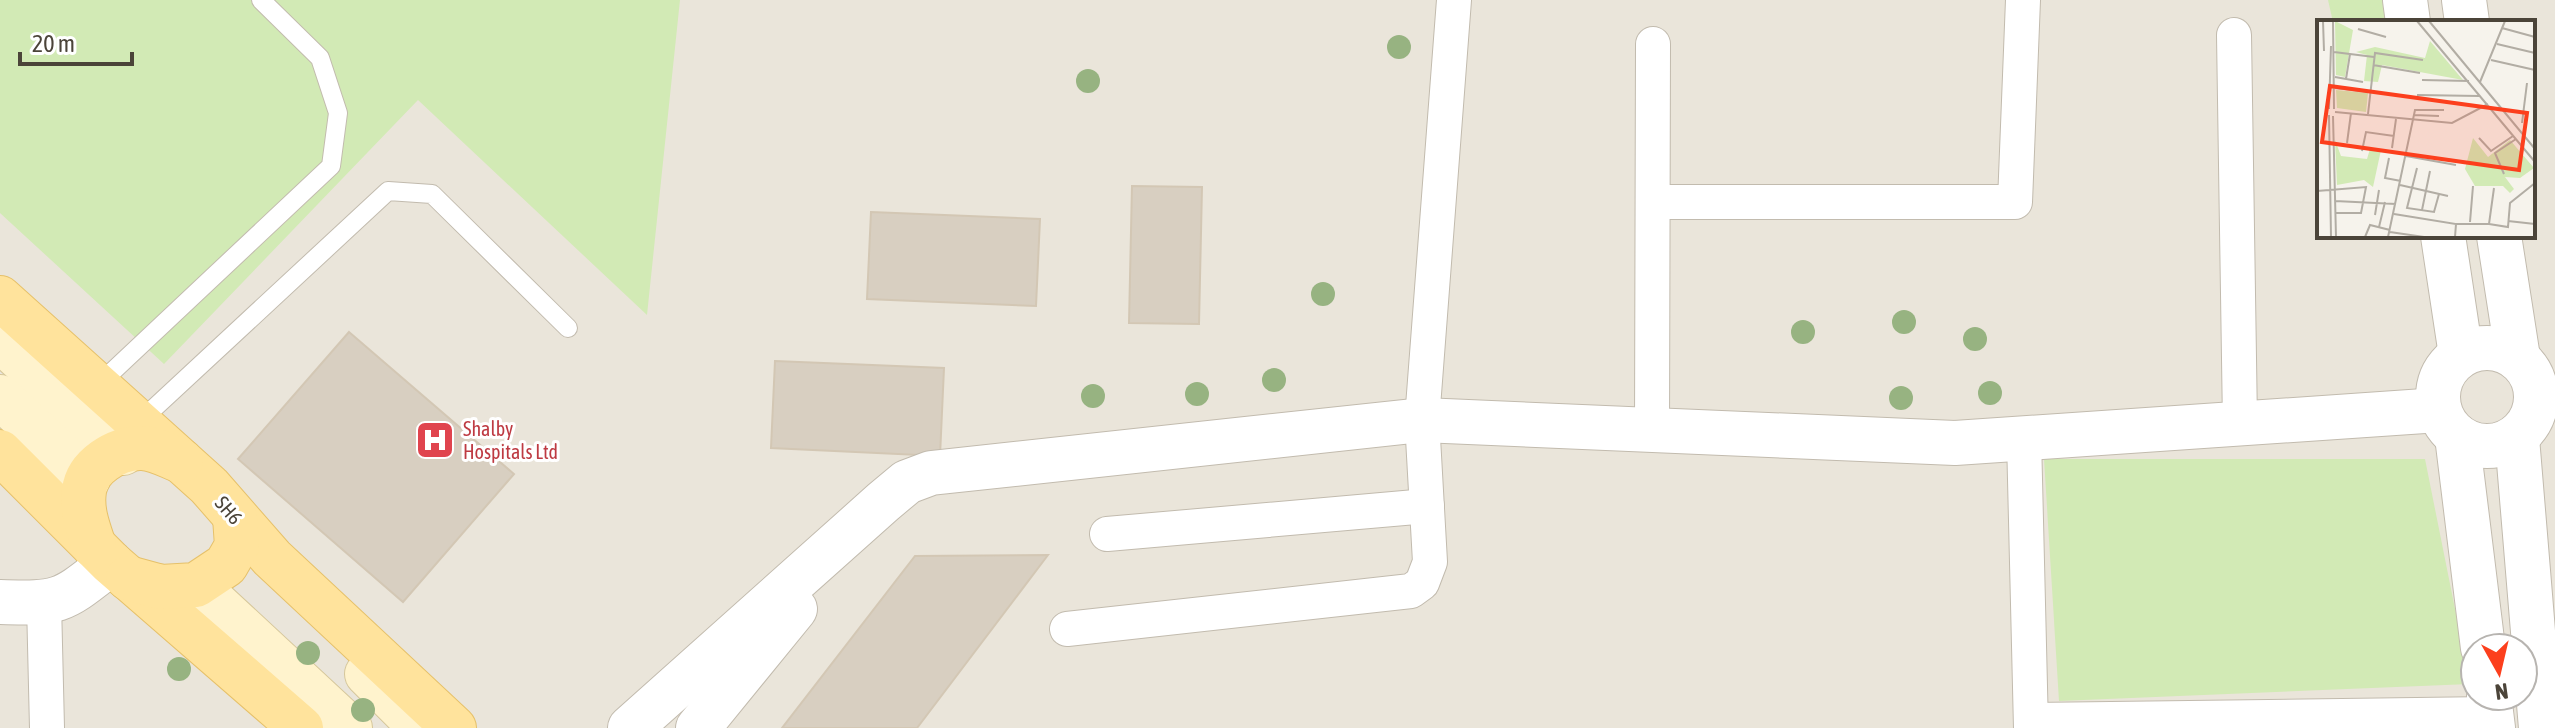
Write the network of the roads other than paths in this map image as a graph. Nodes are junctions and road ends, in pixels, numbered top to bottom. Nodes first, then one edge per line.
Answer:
1 (261, 0) edge
2 (1454, 0) edge
3 (2023, 0) edge
4 (2405, 0) edge
5 (2464, 0) edge
6 (2408, 20) edge
7 (2467, 20) edge
8 (2234, 35) dead end
9 (1653, 44) dead end
10 (1653, 202) junction
11 (2443, 238) edge
12 (2500, 238) edge
13 (0, 298) edge
14 (568, 328) dead end
15 (0, 340) edge
16 (2461, 355) junction
17 (2537, 381) edge
18 (97, 386) junction
19 (0, 397) edge
20 (1422, 420) junction
21 (2240, 423) junction
22 (2448, 423) junction
23 (1652, 430) junction
24 (130, 438) junction
25 (2024, 438) junction
26 (2517, 438) junction
27 (0, 452) edge
28 (88, 479) junction
29 (883, 502) junction
30 (1427, 506) junction
31 (236, 531) junction
32 (1107, 534) dead end
33 (111, 562) junction
34 (196, 585) junction
35 (0, 602) edge
36 (44, 603) junction
37 (1067, 629) dead end
38 (2481, 632) edge
39 (2491, 713) edge
40 (2031, 724) edge
41 (47, 728) edge
42 (301, 728) edge
43 (350, 728) edge
44 (421, 728) edge
45 (454, 728) edge
46 (630, 728) edge
47 (698, 728) edge
48 (2541, 728) edge

1 - 18 lane
2 - 20 street
3 - 10 street
4 - 6 street
5 - 7 street
8 - 21 street
9 - 10 street
10 - 23 street
11 - 16 street
12 - 17 street
13 - 18 main road, SH6
14 - 24 lane
15 - 24 main road
16 - 17 street
16 - 22 street
17 - 26 street
18 - 24 main road, SH6
19 - 28 main road
20 - 23 street
20 - 29 street
20 - 30 street
21 - 22 street
21 - 25 street
22 - 26 street
22 - 38 street
23 - 25 street
24 - 28 main road
24 - 31 main road, SH6
25 - 40 street
26 - 48 street
27 - 33 main road
28 - 33 main road
29 - 46 street
29 - 47 street
30 - 32 street
30 - 37 street
31 - 34 main road
31 - 44 main road
31 - 45 main road, SH6
33 - 34 main road
33 - 36 street
33 - 42 main road
34 - 43 main road
35 - 36 street
36 - 41 street
39 - 40 street

